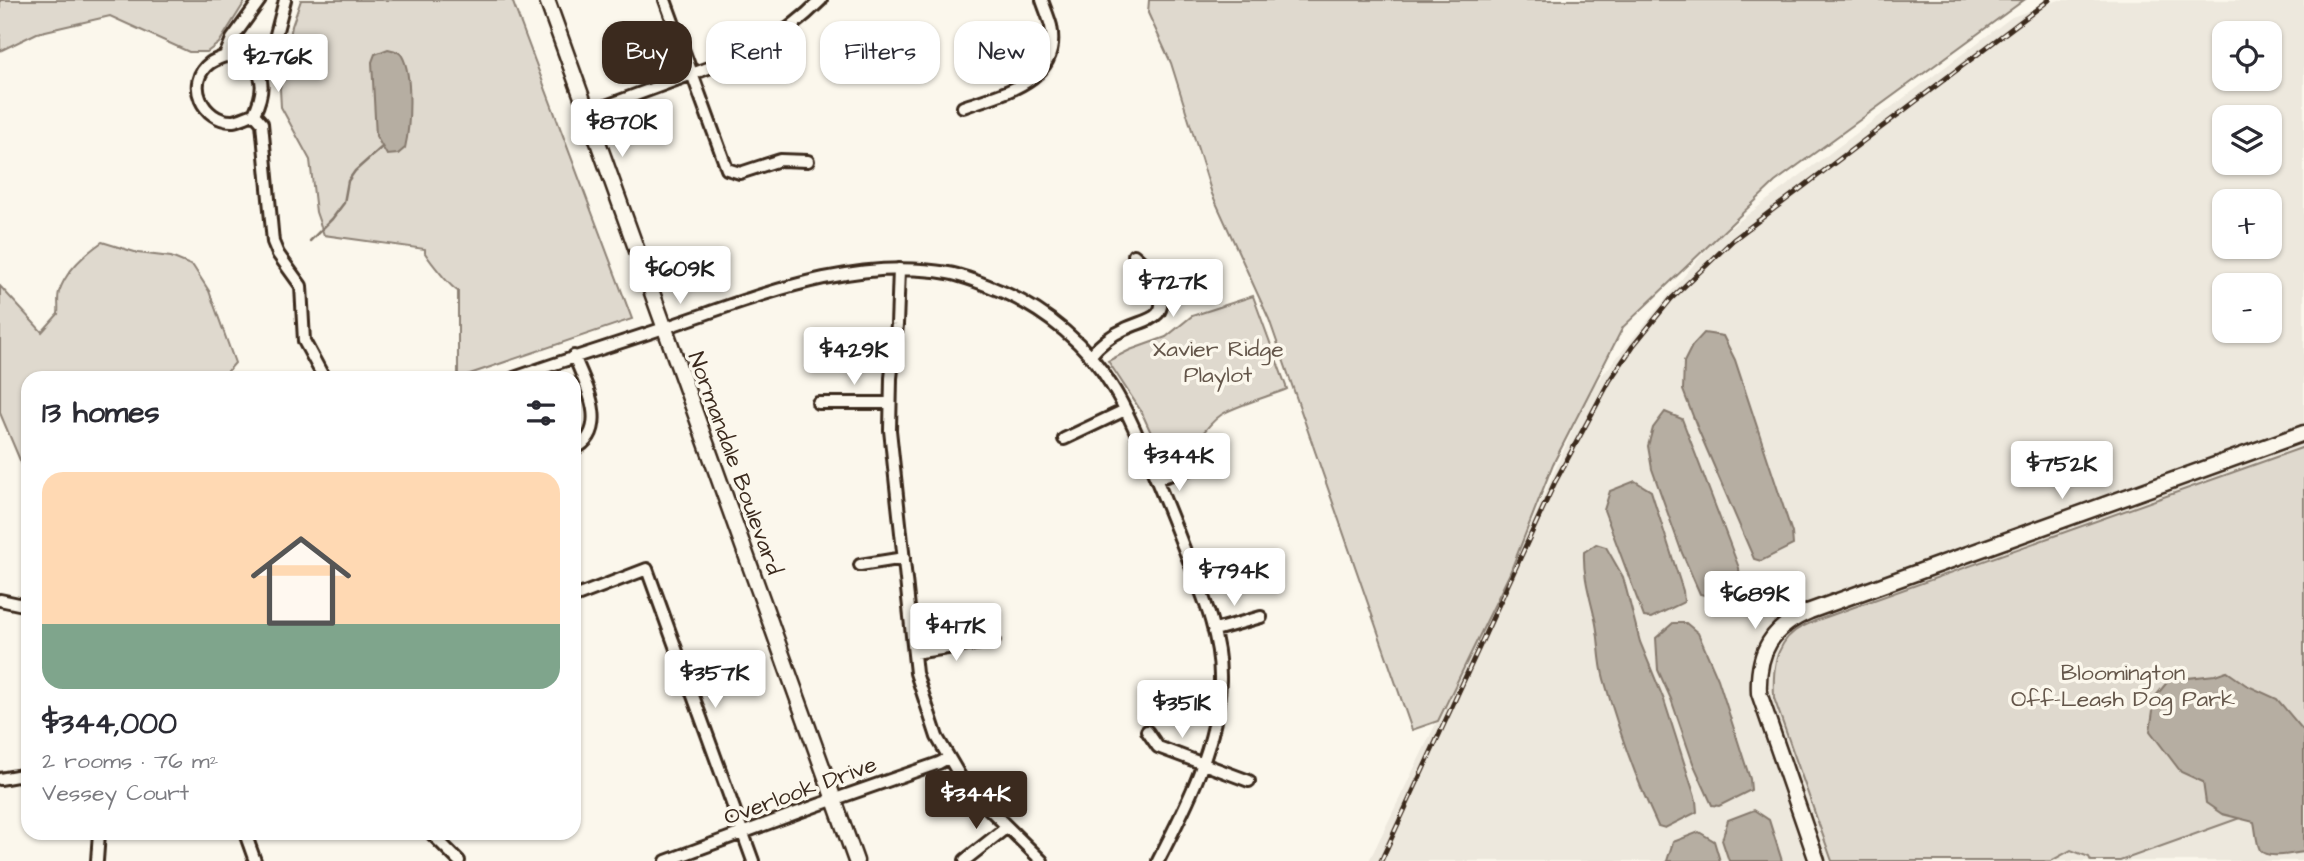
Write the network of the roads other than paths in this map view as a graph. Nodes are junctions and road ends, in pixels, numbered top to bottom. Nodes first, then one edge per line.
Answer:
1 (260, 0) edge
2 (285, 0) edge
3 (547, 0) edge
4 (665, 0) edge
5 (821, 0) edge
6 (1042, 0) edge
7 (225, 56) junction
8 (693, 75) junction
9 (260, 76) junction
10 (963, 107) dead end
11 (587, 113) junction
12 (254, 114) junction
13 (808, 161) dead end
14 (1134, 255) dead end
15 (899, 269) junction
16 (664, 328) junction
17 (574, 356) junction
18 (1090, 356) junction
19 (320, 371) edge
20 (533, 371) edge
21 (580, 371) edge
22 (581, 373) edge
23 (818, 402) dead end
24 (890, 403) junction
25 (1125, 410) junction
26 (2304, 433) edge
27 (1064, 439) dead end
28 (581, 446) edge
29 (1204, 464) dead end
30 (1156, 479) junction
31 (904, 558) junction
32 (860, 565) dead end
33 (581, 594) edge
34 (0, 600) edge
35 (21, 605) edge
36 (1262, 617) dead end
37 (1215, 630) junction
38 (994, 641) dead end
39 (914, 653) junction
40 (1147, 731) dead end
41 (948, 758) junction
42 (1203, 765) junction
43 (21, 775) edge
44 (0, 779) edge
45 (1249, 781) dead end
46 (833, 799) junction
47 (1007, 827) junction
48 (742, 832) junction
49 (98, 840) edge
50 (248, 840) edge
51 (438, 840) edge
52 (965, 860) edge
53 (97, 861) edge
54 (256, 861) edge
55 (459, 861) edge
56 (666, 861) edge
57 (753, 861) edge
58 (856, 861) edge
59 (1042, 861) edge
60 (1158, 861) edge
61 (1817, 861) edge

1 - 7 street
2 - 9 street
3 - 11 street, Normandale Boulevard
4 - 8 street
5 - 8 street
6 - 10 street
7 - 9 street
7 - 12 street
8 - 11 street
8 - 13 street
9 - 12 street
11 - 16 street, Normandale Boulevard
12 - 19 street
14 - 18 street
15 - 16 street
15 - 18 street
15 - 24 street
16 - 17 street
16 - 46 street, Normandale Boulevard
17 - 20 street
17 - 21 street
18 - 25 street
22 - 28 street
23 - 24 street
24 - 31 street
25 - 27 street
25 - 30 street
26 - 61 street
29 - 30 street
30 - 37 street
31 - 32 street
31 - 39 street
33 - 48 street
34 - 35 street
36 - 37 street
37 - 42 street
38 - 39 street
39 - 41 street
40 - 42 street
41 - 46 street, Overlook Drive
41 - 47 street
42 - 45 street
42 - 60 street
43 - 44 street
46 - 48 street, Overlook Drive
46 - 58 street, Normandale Boulevard
47 - 52 street
47 - 59 street
48 - 56 street, Overlook Drive
48 - 57 street
49 - 53 street
50 - 54 street
51 - 55 street

